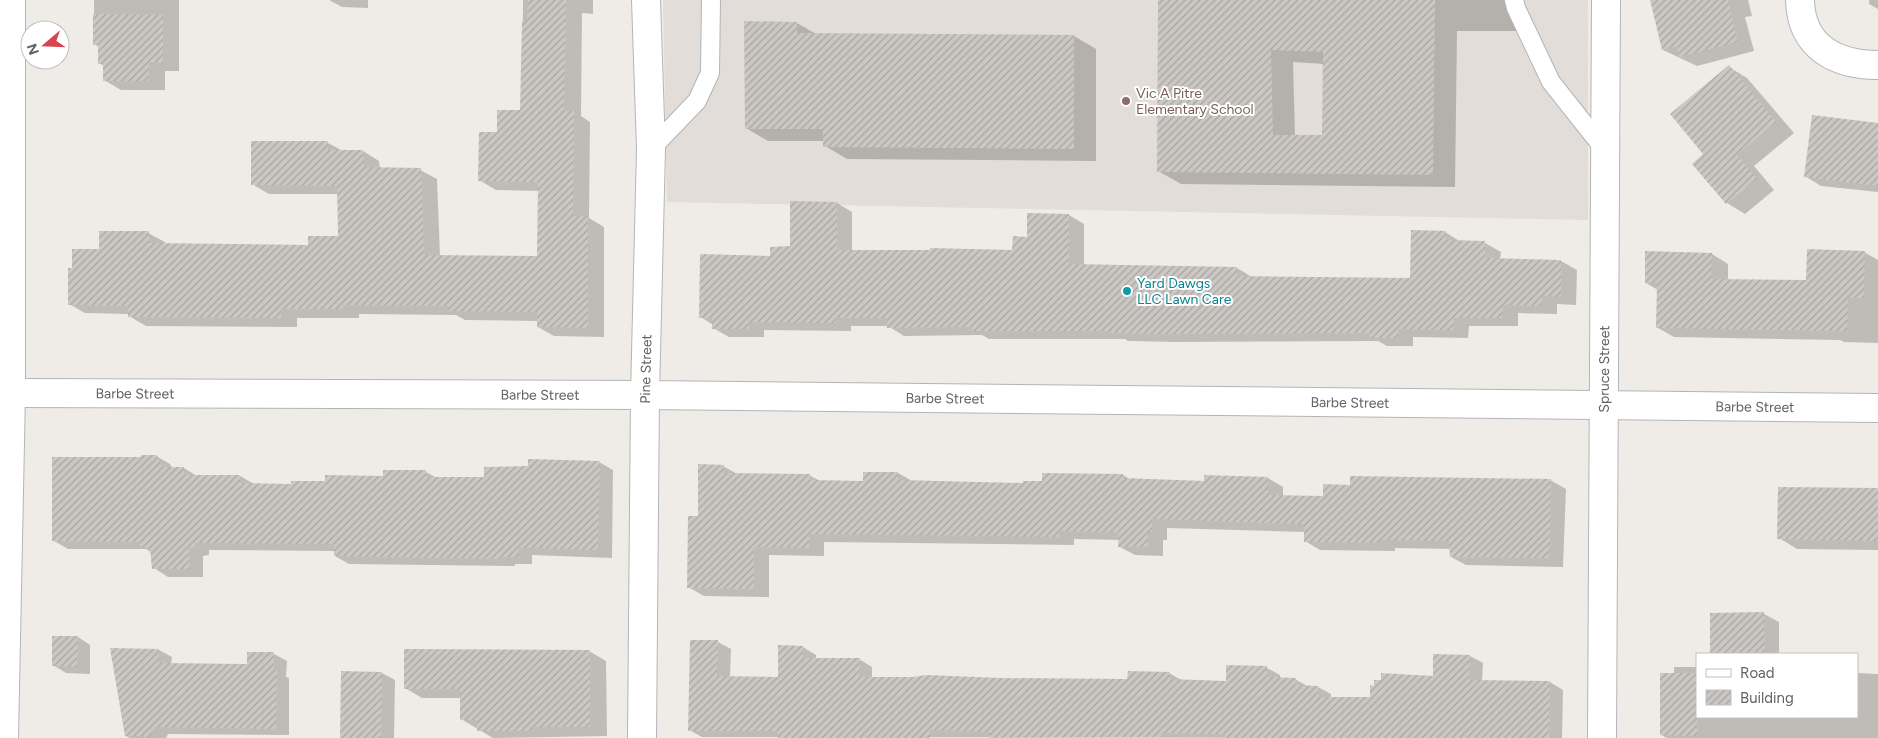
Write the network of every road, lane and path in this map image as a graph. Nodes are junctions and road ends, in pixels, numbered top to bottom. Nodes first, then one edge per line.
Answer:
1 (10, 0) edge
2 (646, 0) edge
3 (712, 0) edge
4 (1514, 0) edge
5 (1606, 0) edge
6 (1800, 0) edge
7 (1878, 65) edge
8 (651, 149) junction
9 (1605, 150) junction
10 (11, 393) junction
11 (645, 395) junction
12 (1604, 406) junction
13 (1878, 408) edge
14 (4, 738) edge
15 (642, 738) edge
16 (1602, 738) edge

1 - 10 street
2 - 8 street, Pine Street
3 - 8 lane
4 - 9 lane
5 - 9 street, Spruce Street
6 - 7 street
8 - 11 street, Pine Street
9 - 12 street, Spruce Street
10 - 11 street, Barbe Street
10 - 14 street
11 - 12 street, Barbe Street
11 - 15 street, Pine Street
12 - 13 street, Barbe Street
12 - 16 street, Spruce Street

